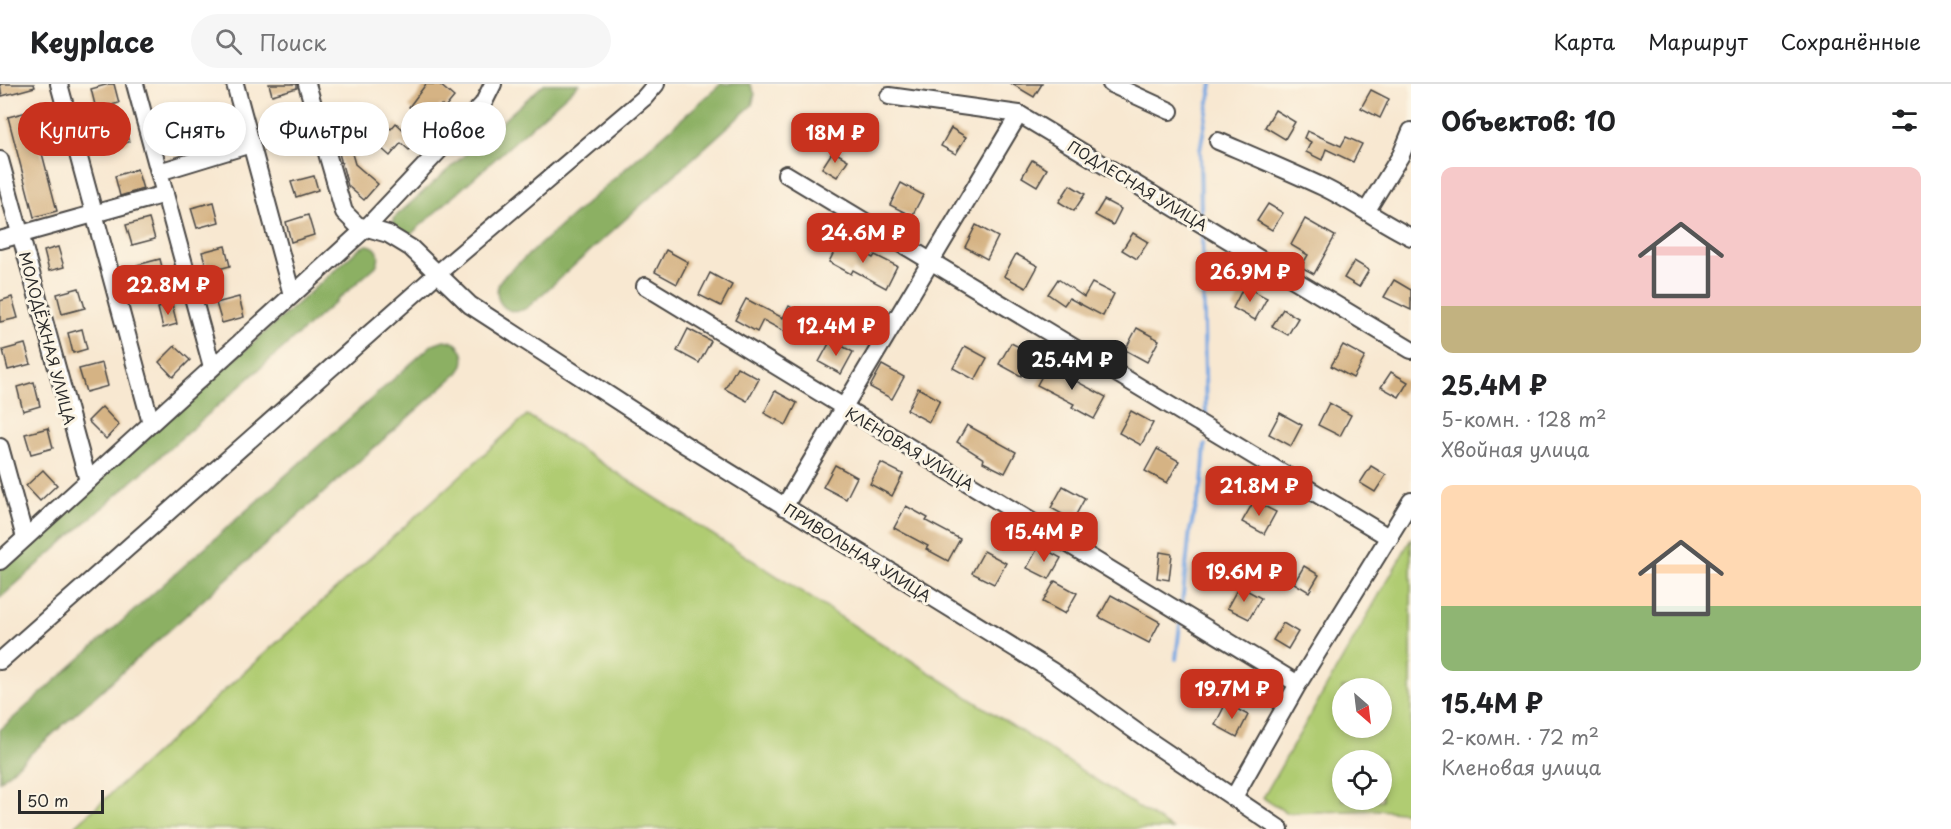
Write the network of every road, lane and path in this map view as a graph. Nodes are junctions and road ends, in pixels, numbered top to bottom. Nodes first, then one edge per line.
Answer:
1 (59, 84) edge
2 (135, 84) edge
3 (235, 84) edge
4 (308, 84) edge
5 (494, 84) edge
6 (656, 84) edge
7 (1111, 84) edge
8 (889, 96) dead end
9 (1170, 111) dead end
10 (1019, 114) junction
11 (1411, 131) edge
12 (1218, 141) dead end
13 (251, 144) junction
14 (0, 160) edge
15 (159, 172) junction
16 (786, 174) dead end
17 (165, 194) junction
18 (1367, 210) junction
19 (95, 214) junction
20 (367, 227) junction
21 (20, 235) junction
22 (1411, 237) edge
23 (0, 240) edge
24 (929, 261) junction
25 (438, 273) junction
26 (645, 286) dead end
27 (292, 295) junction
28 (1411, 350) edge
29 (212, 367) junction
30 (843, 408) junction
31 (152, 423) junction
32 (0, 447) edge
33 (88, 481) junction
34 (1411, 501) edge
35 (784, 507) junction
36 (25, 538) junction
37 (1390, 538) junction
38 (0, 561) edge
39 (0, 661) edge
40 (1298, 684) junction
41 (1234, 797) junction
42 (1280, 829) edge

1 - 19 street
2 - 15 street
3 - 13 street
4 - 20 street, ПРИВОЛЬНАЯ УЛИЦА
5 - 20 street
6 - 25 street
7 - 9 street
8 - 10 street
10 - 24 street
10 - 28 street, ПОДЛЕСНАЯ УЛИЦА
11 - 18 street
12 - 18 street
13 - 15 street
13 - 27 street
14 - 21 street, МОЛОДЁЖНАЯ УЛИЦА
15 - 17 street
16 - 24 street
17 - 19 street
17 - 29 street
18 - 22 street
19 - 21 street
19 - 31 street
20 - 25 street, ПРИВОЛЬНАЯ УЛИЦА
20 - 27 street
21 - 23 street
21 - 33 street, МОЛОДЁЖНАЯ УЛИЦА
24 - 30 street
24 - 37 street
25 - 35 street, ПРИВОЛЬНАЯ УЛИЦА
25 - 39 street
26 - 30 street, КЛЕНОВАЯ УЛИЦА
27 - 29 street
29 - 31 street
30 - 35 street
30 - 40 street, КЛЕНОВАЯ УЛИЦА
31 - 33 street
32 - 36 street
33 - 36 street
34 - 37 street
35 - 41 street, ПРИВОЛЬНАЯ УЛИЦА
36 - 38 street
37 - 40 street
40 - 41 street
41 - 42 street, ПРИВОЛЬНАЯ УЛИЦА

